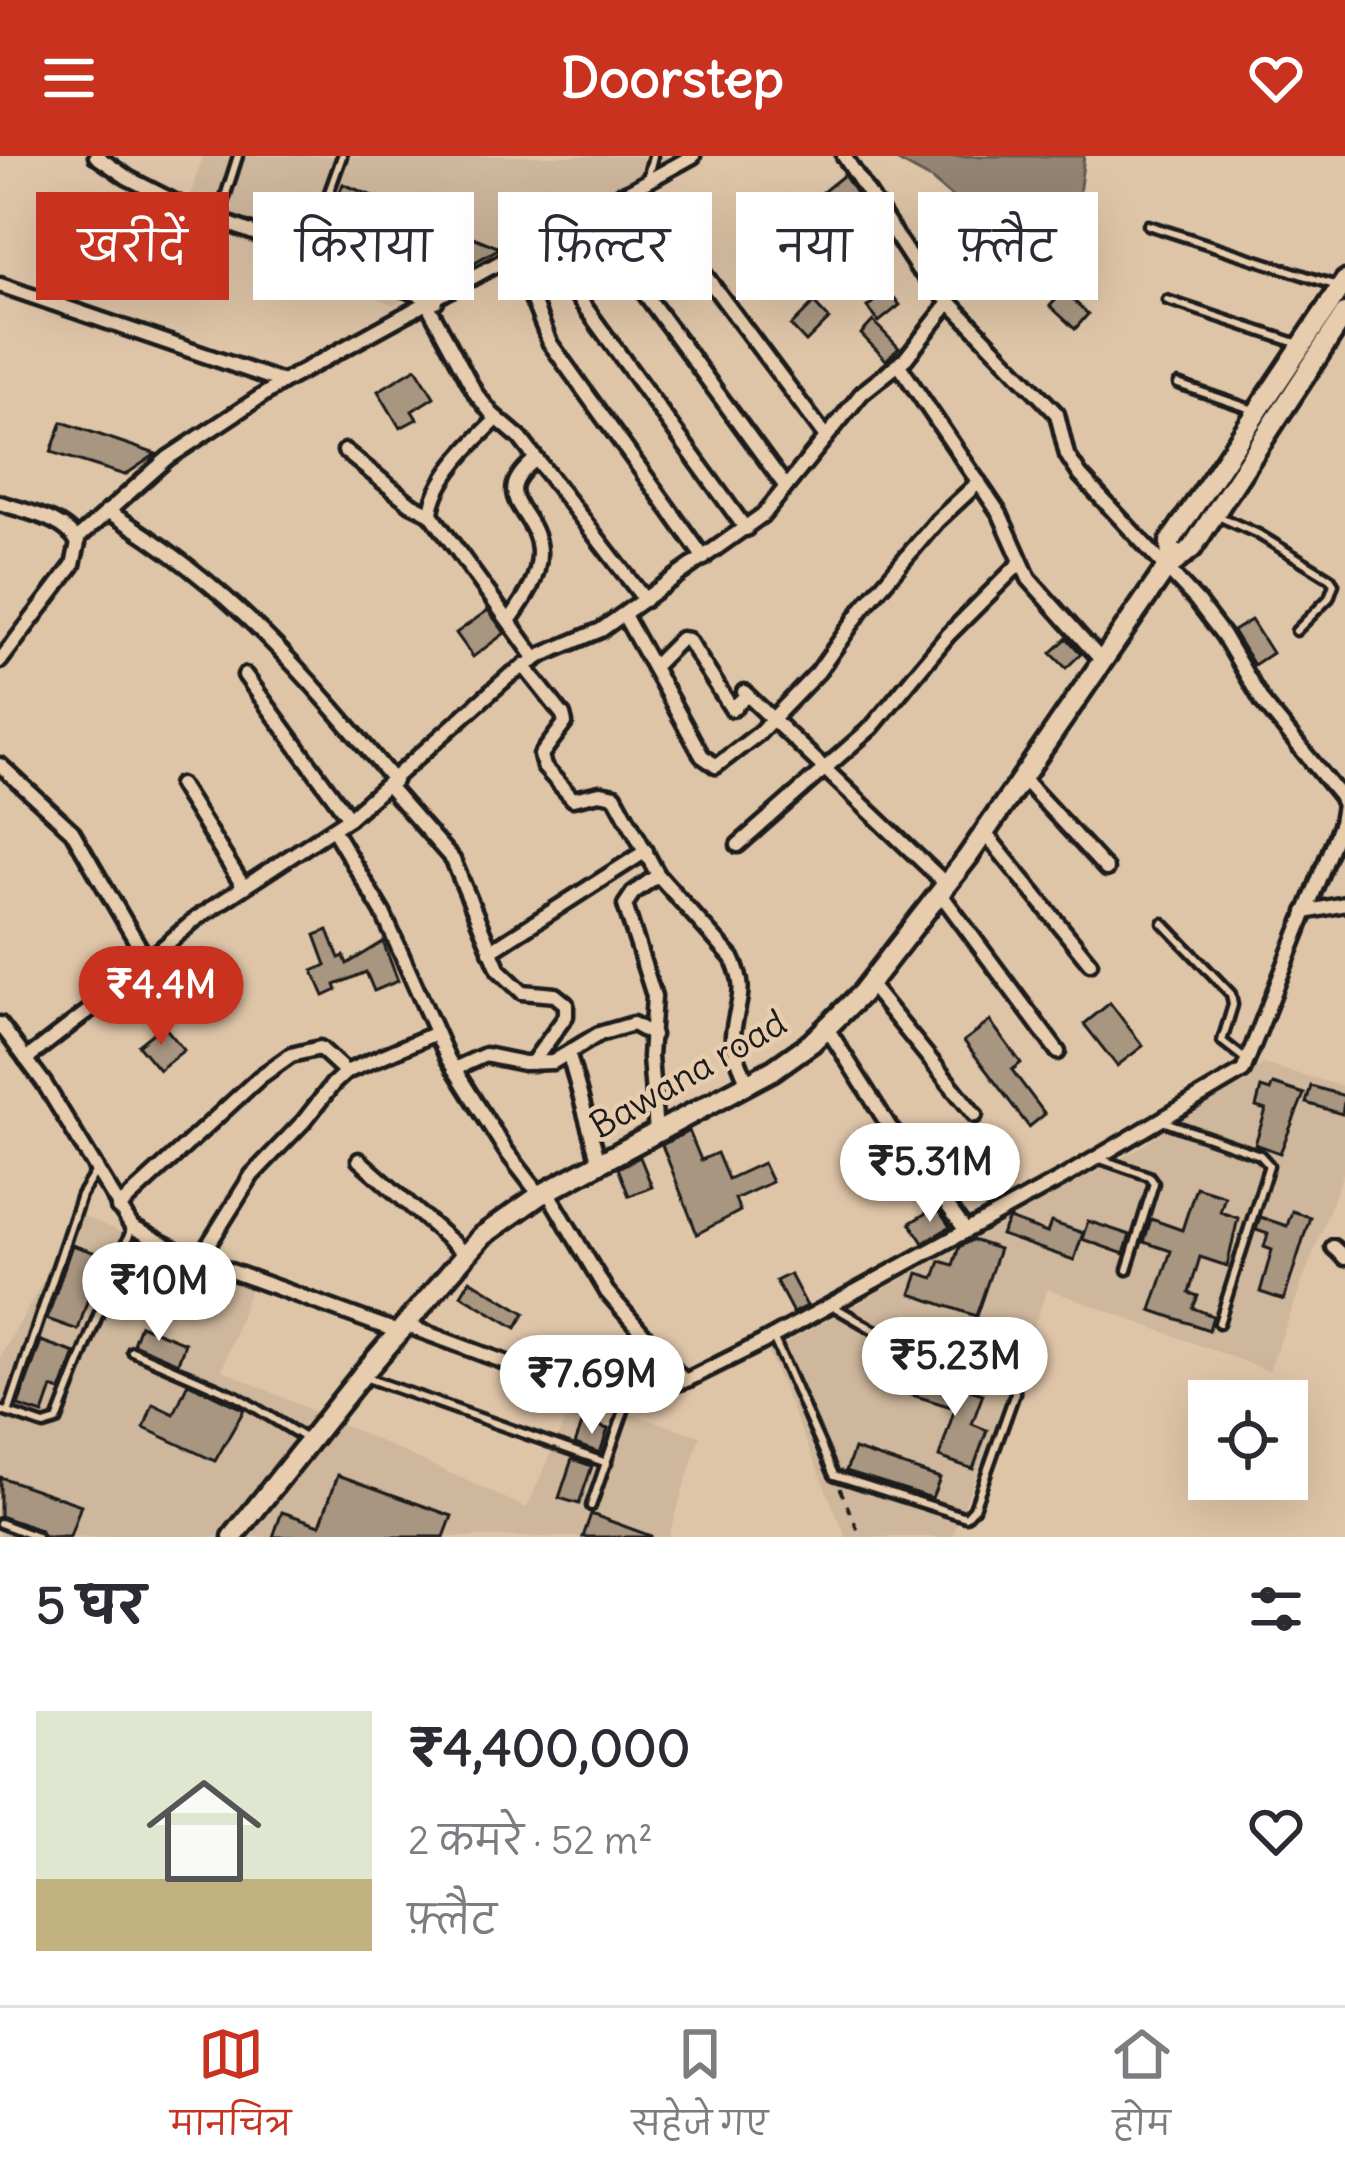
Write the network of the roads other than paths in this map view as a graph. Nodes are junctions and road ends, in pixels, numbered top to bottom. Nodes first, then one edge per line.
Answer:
1 (96, 156) edge
2 (238, 156) edge
3 (342, 156) edge
4 (653, 156) edge
5 (693, 156) edge
6 (844, 156) edge
7 (646, 179) junction
8 (156, 192) edge
9 (227, 192) edge
10 (329, 192) edge
11 (624, 192) edge
12 (1148, 225) dead end
13 (498, 265) edge
14 (0, 284) edge
15 (712, 284) edge
16 (1343, 284) edge
17 (425, 300) edge
18 (532, 300) edge
19 (580, 300) edge
20 (650, 300) edge
21 (1167, 300) dead end
22 (432, 303) junction
23 (949, 303) junction
24 (1345, 314) edge
25 (1302, 345) junction
26 (898, 365) junction
27 (284, 382) junction
28 (1178, 384) dead end
29 (1257, 411) junction
30 (497, 419) junction
31 (826, 437) junction
32 (345, 451) dead end
33 (536, 459) junction
34 (979, 482) junction
35 (786, 487) junction
36 (0, 503) edge
37 (107, 511) junction
38 (431, 514) junction
39 (1214, 514) junction
40 (746, 529) junction
41 (77, 539) junction
42 (704, 558) junction
43 (1020, 563) junction
44 (1168, 566) junction
45 (645, 600) junction
46 (624, 615) junction
47 (509, 621) junction
48 (1296, 631) dead end
49 (0, 661) edge
50 (1102, 661) junction
51 (530, 663) junction
52 (653, 667) junction
53 (245, 675) dead end
54 (773, 719) junction
55 (0, 765) edge
56 (826, 768) junction
57 (1024, 779) junction
58 (392, 783) junction
59 (180, 785) dead end
60 (349, 818) junction
61 (333, 829) junction
62 (985, 833) junction
63 (738, 845) dead end
64 (646, 851) junction
65 (1106, 869) dead end
66 (658, 875) junction
67 (243, 886) junction
68 (943, 889) junction
69 (1345, 904) edge
70 (1305, 912) junction
71 (1163, 923) dead end
72 (490, 951) junction
73 (147, 961) junction
74 (1090, 963) dead end
75 (869, 984) junction
76 (0, 1024) edge
77 (827, 1028) junction
78 (436, 1034) junction
79 (652, 1035) junction
80 (1058, 1052) dead end
81 (569, 1055) junction
82 (26, 1059) junction
83 (1248, 1061) junction
84 (532, 1063) junction
85 (454, 1069) junction
86 (346, 1072) junction
87 (747, 1082) junction
88 (975, 1114) dead end
89 (1162, 1121) junction
90 (656, 1132) junction
91 (1097, 1158) junction
92 (359, 1160) dead end
93 (599, 1163) junction
94 (96, 1171) junction
95 (543, 1193) junction
96 (118, 1208) junction
97 (132, 1227) junction
98 (966, 1231) junction
99 (1333, 1247) dead end
100 (464, 1253) junction
101 (1345, 1258) edge
102 (199, 1260) junction
103 (1127, 1270) dead end
104 (831, 1305) junction
105 (1220, 1323) dead end
106 (402, 1329) junction
107 (773, 1337) junction
108 (132, 1351) dead end
109 (361, 1376) junction
110 (684, 1381) junction
111 (628, 1399) junction
112 (4, 1412) edge
113 (310, 1441) junction
114 (607, 1463) junction
115 (591, 1506) dead end
116 (0, 1522) edge
117 (37, 1537) edge
118 (233, 1537) edge

1 - 8 street
2 - 9 lane
3 - 10 lane
4 - 7 lane
5 - 7 street
6 - 23 street
7 - 11 street
12 - 16 lane
13 - 22 street
14 - 27 street
15 - 31 street
16 - 25 main road, Bawana road
17 - 22 street
18 - 42 street
19 - 40 street
20 - 35 street
21 - 25 lane
22 - 27 street
22 - 30 street
23 - 26 street
23 - 44 street
24 - 39 main road, Bawana road
25 - 29 main road, Bawana road
26 - 31 street
26 - 34 street
27 - 37 street
28 - 29 lane
29 - 44 main road, Bawana road
30 - 33 street
30 - 38 street
31 - 35 street
32 - 38 street
33 - 45 street
33 - 47 street
34 - 43 street
34 - 54 street
35 - 40 street
36 - 41 street
37 - 41 street
37 - 58 street
38 - 47 street
39 - 44 main road, Bawana road
39 - 48 lane
40 - 42 street
41 - 49 street
42 - 45 street
43 - 50 street
43 - 56 street
44 - 50 main road, Bawana road
44 - 70 street
45 - 46 street
46 - 51 street
46 - 52 street
47 - 51 street
50 - 57 main road, Bawana road
51 - 58 street
51 - 64 street
52 - 54 street
52 - 54 street
53 - 60 street
54 - 56 street
55 - 73 street
56 - 63 street
56 - 68 street
57 - 62 main road, Bawana road
57 - 65 street
58 - 60 street
58 - 72 street
59 - 67 street
60 - 61 street
61 - 67 street
61 - 78 street
62 - 68 main road, Bawana road
62 - 74 street
64 - 66 street
64 - 72 street
66 - 79 street
66 - 87 street
67 - 73 street
68 - 75 main road, Bawana road
68 - 80 street
69 - 70 street
70 - 83 street
71 - 83 lane
72 - 84 street
73 - 82 street
75 - 77 main road, Bawana road
75 - 88 street
76 - 82 street
77 - 87 main road, Bawana road
77 - 98 street
78 - 85 street
78 - 86 street
79 - 81 street
79 - 90 street
81 - 84 street
81 - 93 street
82 - 94 street
83 - 89 street
84 - 85 street
85 - 95 street
86 - 96 street
86 - 102 street
87 - 90 main road, Bawana road
89 - 91 street
89 - 105 lane
90 - 93 main road, Bawana road
91 - 98 street
91 - 103 lane
92 - 100 street
93 - 95 main road, Bawana road
94 - 96 street
94 - 112 lane
95 - 100 main road, Bawana road
95 - 110 street
96 - 97 street
97 - 102 street
97 - 112 lane
98 - 104 street
99 - 101 street
100 - 106 main road, Bawana road
102 - 106 street
104 - 107 street
104 - 107 lane
106 - 109 main road, Bawana road
106 - 111 street
107 - 110 street
108 - 113 lane
109 - 113 main road, Bawana road
109 - 114 lane
110 - 111 street
111 - 114 lane
113 - 118 main road, Bawana road
114 - 115 lane
116 - 117 lane

